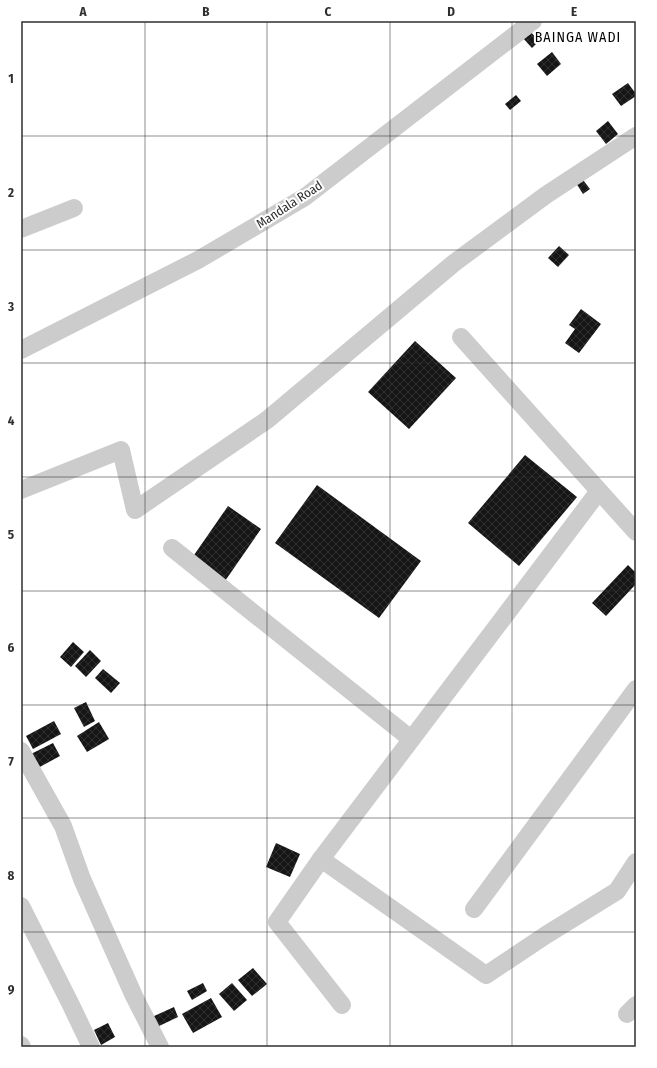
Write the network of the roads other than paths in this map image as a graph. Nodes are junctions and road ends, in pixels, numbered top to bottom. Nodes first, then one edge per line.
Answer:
1 (533, 21) edge
2 (636, 136) edge
3 (74, 208) dead end
4 (21, 229) edge
5 (460, 337) dead end
6 (21, 350) edge
7 (21, 490) edge
8 (599, 491) junction
9 (636, 532) edge
10 (172, 548) dead end
11 (636, 688) edge
12 (411, 739) junction
13 (22, 755) edge
14 (321, 859) junction
15 (636, 862) edge
16 (21, 906) edge
17 (474, 909) dead end
18 (342, 1005) dead end
19 (91, 1047) edge
20 (160, 1047) edge

1 - 6 street, Mandala Road
2 - 7 street
3 - 4 street
5 - 8 street
8 - 9 street
8 - 12 street
10 - 12 street
11 - 17 street
12 - 14 street
13 - 20 street
14 - 15 street
14 - 18 street
16 - 19 street

